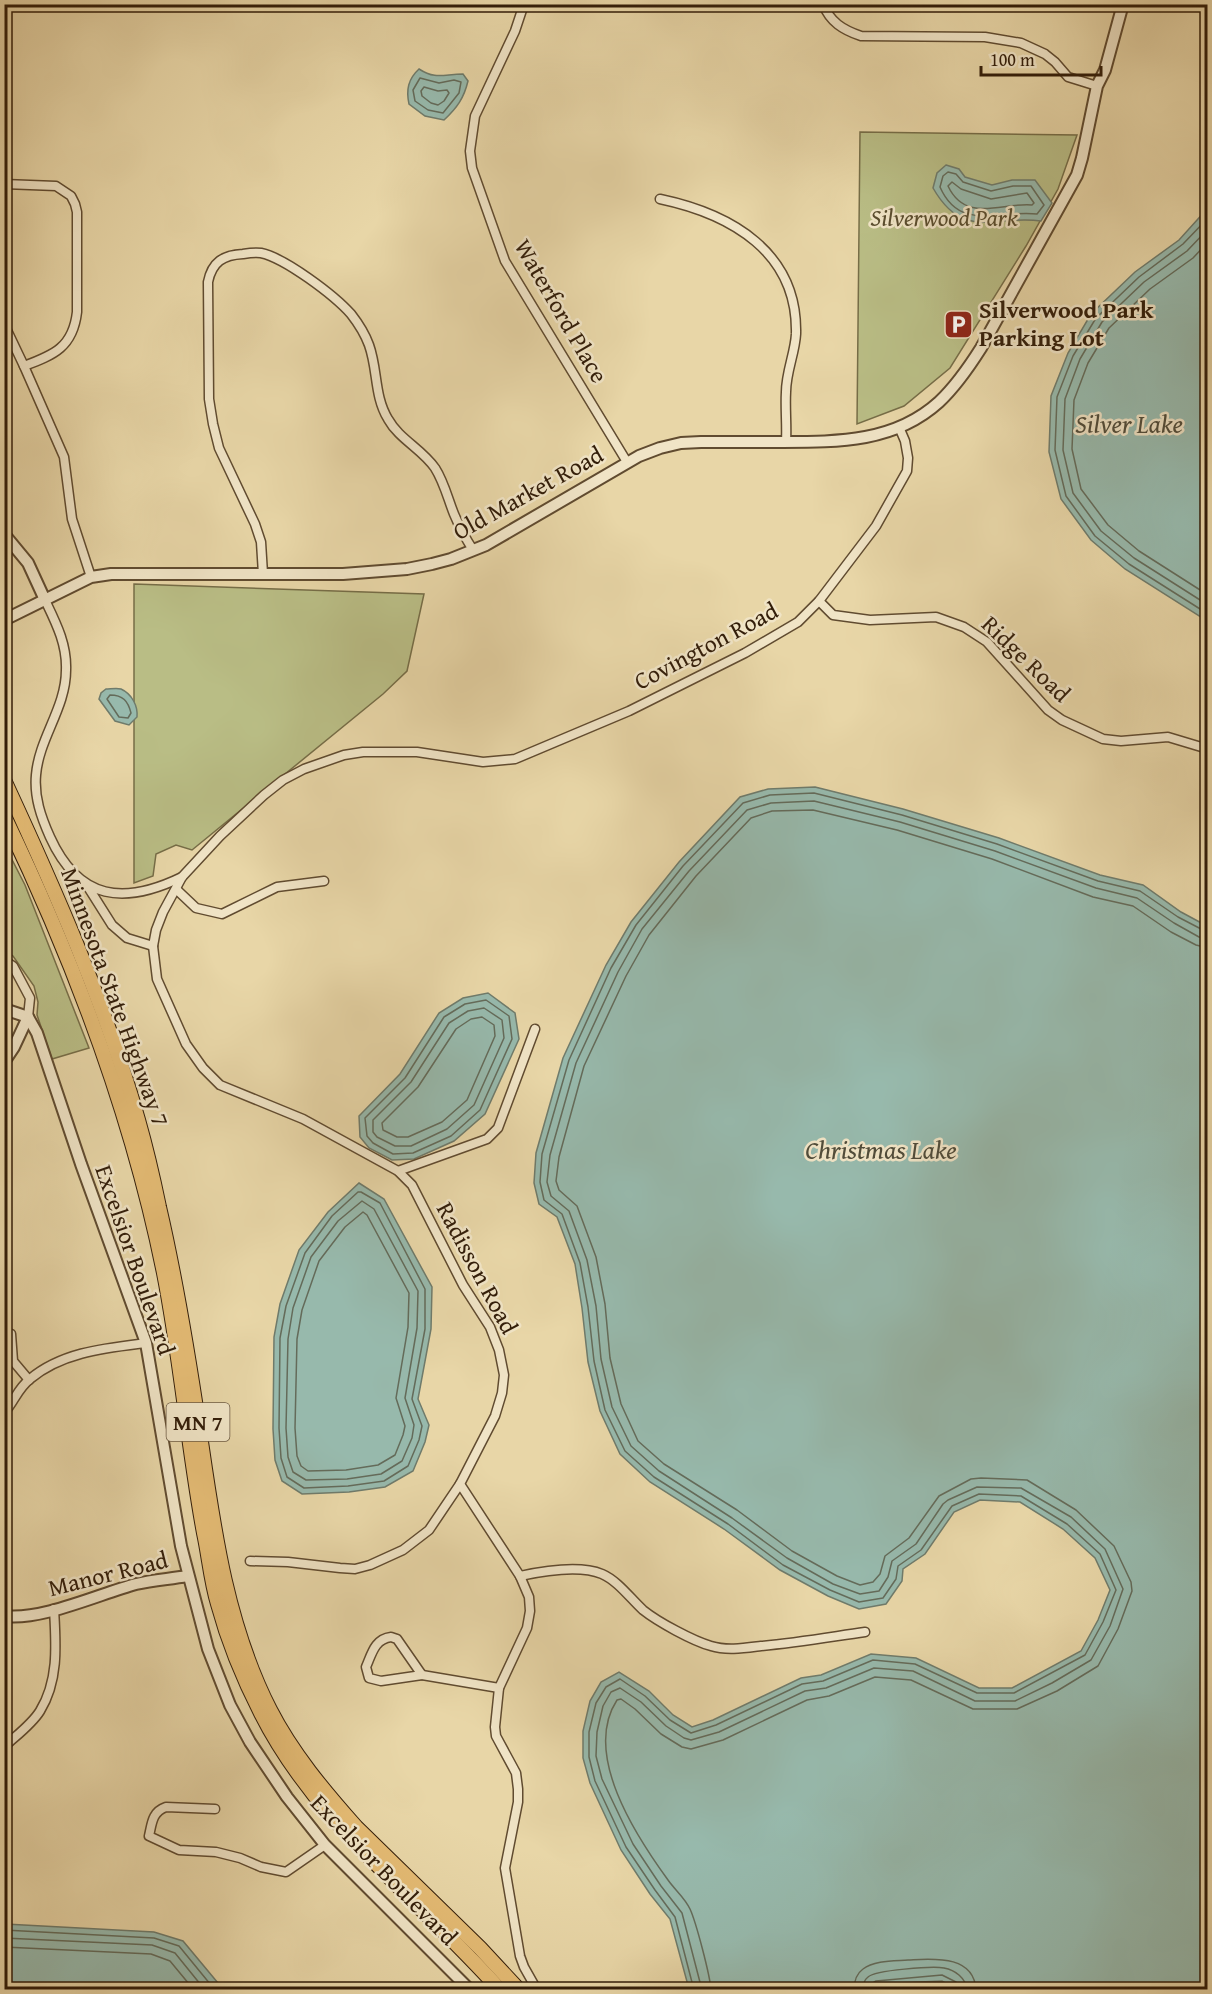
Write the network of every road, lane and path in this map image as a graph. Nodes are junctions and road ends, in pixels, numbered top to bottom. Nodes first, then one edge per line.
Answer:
1 (524, 4) edge
2 (823, 4) edge
3 (1123, 4) edge
4 (1097, 86) junction
5 (4, 184) edge
6 (660, 200) dead end
7 (4, 324) edge
8 (24, 366) junction
9 (899, 427) junction
10 (786, 442) junction
11 (627, 462) junction
12 (4, 534) edge
13 (473, 550) junction
14 (263, 574) junction
15 (91, 577) junction
16 (45, 600) junction
17 (819, 602) junction
18 (4, 620) edge
19 (1208, 750) edge
20 (4, 780) edge
21 (4, 816) edge
22 (182, 877) junction
23 (324, 881) dead end
24 (85, 883) junction
25 (177, 890) junction
26 (153, 946) junction
27 (4, 960) edge
28 (4, 1009) edge
29 (28, 1017) junction
30 (535, 1029) dead end
31 (4, 1062) edge
32 (398, 1171) junction
33 (11, 1334) dead end
34 (146, 1343) junction
35 (29, 1380) junction
36 (4, 1413) edge
37 (460, 1484) junction
38 (250, 1561) dead end
39 (187, 1576) junction
40 (520, 1576) junction
41 (54, 1609) junction
42 (4, 1616) edge
43 (865, 1632) dead end
44 (422, 1675) junction
45 (499, 1688) junction
46 (6, 1745) dead end
47 (215, 1809) dead end
48 (325, 1845) junction
49 (470, 1989) edge
50 (501, 1989) edge
51 (519, 1989) edge
52 (537, 1989) edge

1 - 11 street, Waterford Place
2 - 4 street
3 - 4 street
4 - 9 street
5 - 8 street
6 - 10 street
7 - 8 street
8 - 15 street
9 - 10 street, Old Market Road
9 - 17 street, Covington Road
10 - 11 street, Old Market Road
11 - 13 street, Old Market Road
12 - 16 street
13 - 14 street, Old Market Road
13 - 14 street
14 - 15 street, Old Market Road
15 - 16 street, Old Market Road
16 - 18 street, Old Market Road
16 - 24 street
17 - 19 street, Ridge Road
17 - 22 street, Covington Road
20 - 51 main road, Minnesota State Highway 7 / MN 7
21 - 50 main road, Minnesota State Highway 7 / MN 7
22 - 24 street
22 - 25 street, Radisson Road
23 - 25 street
24 - 26 street
25 - 26 street, Radisson Road
26 - 32 street, Radisson Road
27 - 29 street
28 - 29 street
29 - 31 street
29 - 34 street, Excelsior Boulevard
30 - 32 street
32 - 37 street, Radisson Road
33 - 35 street
34 - 35 street
34 - 39 street, Excelsior Boulevard
35 - 36 street
37 - 38 street, Radisson Road
37 - 40 street
39 - 41 street, Manor Road
39 - 48 street, Excelsior Boulevard
40 - 43 street
40 - 45 street
41 - 42 street, Manor Road
41 - 46 street
44 - 44 street
44 - 45 street
45 - 52 street
47 - 48 street
48 - 49 street, Excelsior Boulevard

